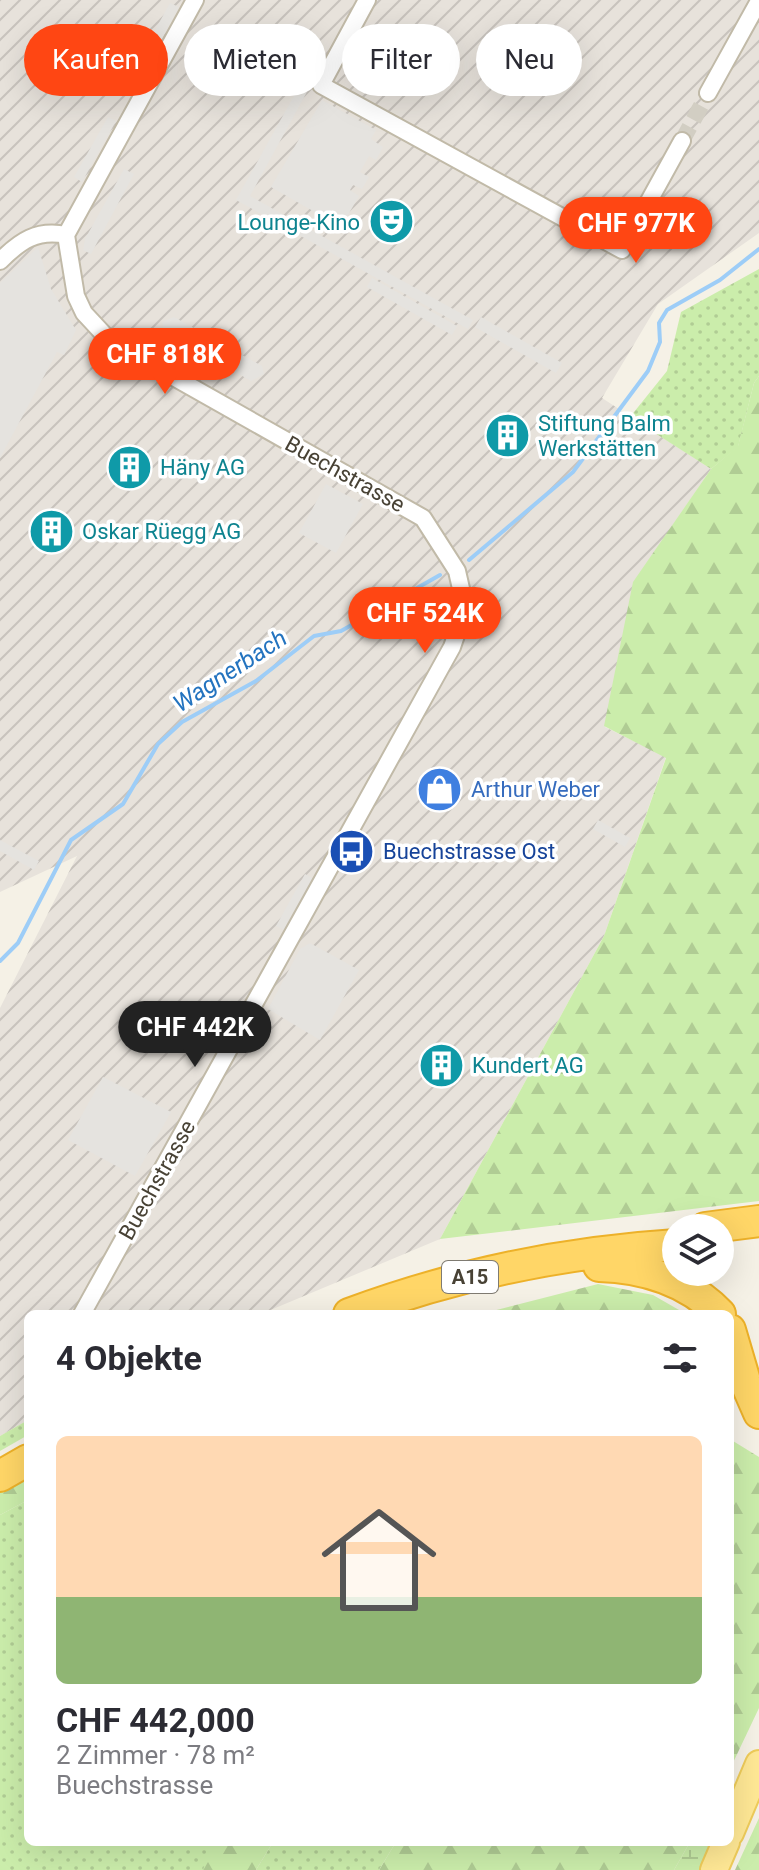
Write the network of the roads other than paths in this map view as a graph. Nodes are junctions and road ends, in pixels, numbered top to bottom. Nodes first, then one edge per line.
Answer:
1 (195, 0) edge
2 (367, 0) edge
3 (759, 1) edge
4 (708, 93) tunnel mouth
5 (682, 141) tunnel mouth
6 (66, 235) junction
7 (0, 261) edge
8 (759, 1221) edge
9 (734, 1224) edge
10 (662, 1234) edge
11 (759, 1243) edge
12 (734, 1244) edge
13 (662, 1246) edge
14 (582, 1255) junction
15 (531, 1264) junction
16 (84, 1310) edge
17 (361, 1310) edge
18 (716, 1310) edge
19 (734, 1344) edge
20 (759, 1413) edge
21 (24, 1462) edge
22 (0, 1476) edge
23 (759, 1764) edge
24 (734, 1823) edge
25 (724, 1846) edge
26 (714, 1870) edge

1 - 6 street
2 - 5 street
3 - 4 street
6 - 7 street
6 - 16 street, Buechstrasse
8 - 9 highway
10 - 14 highway
11 - 12 highway
13 - 14 highway, A15
14 - 15 highway, A15
15 - 17 highway, A15
15 - 18 highway
19 - 20 highway
21 - 22 highway
23 - 24 main road
25 - 26 main road

